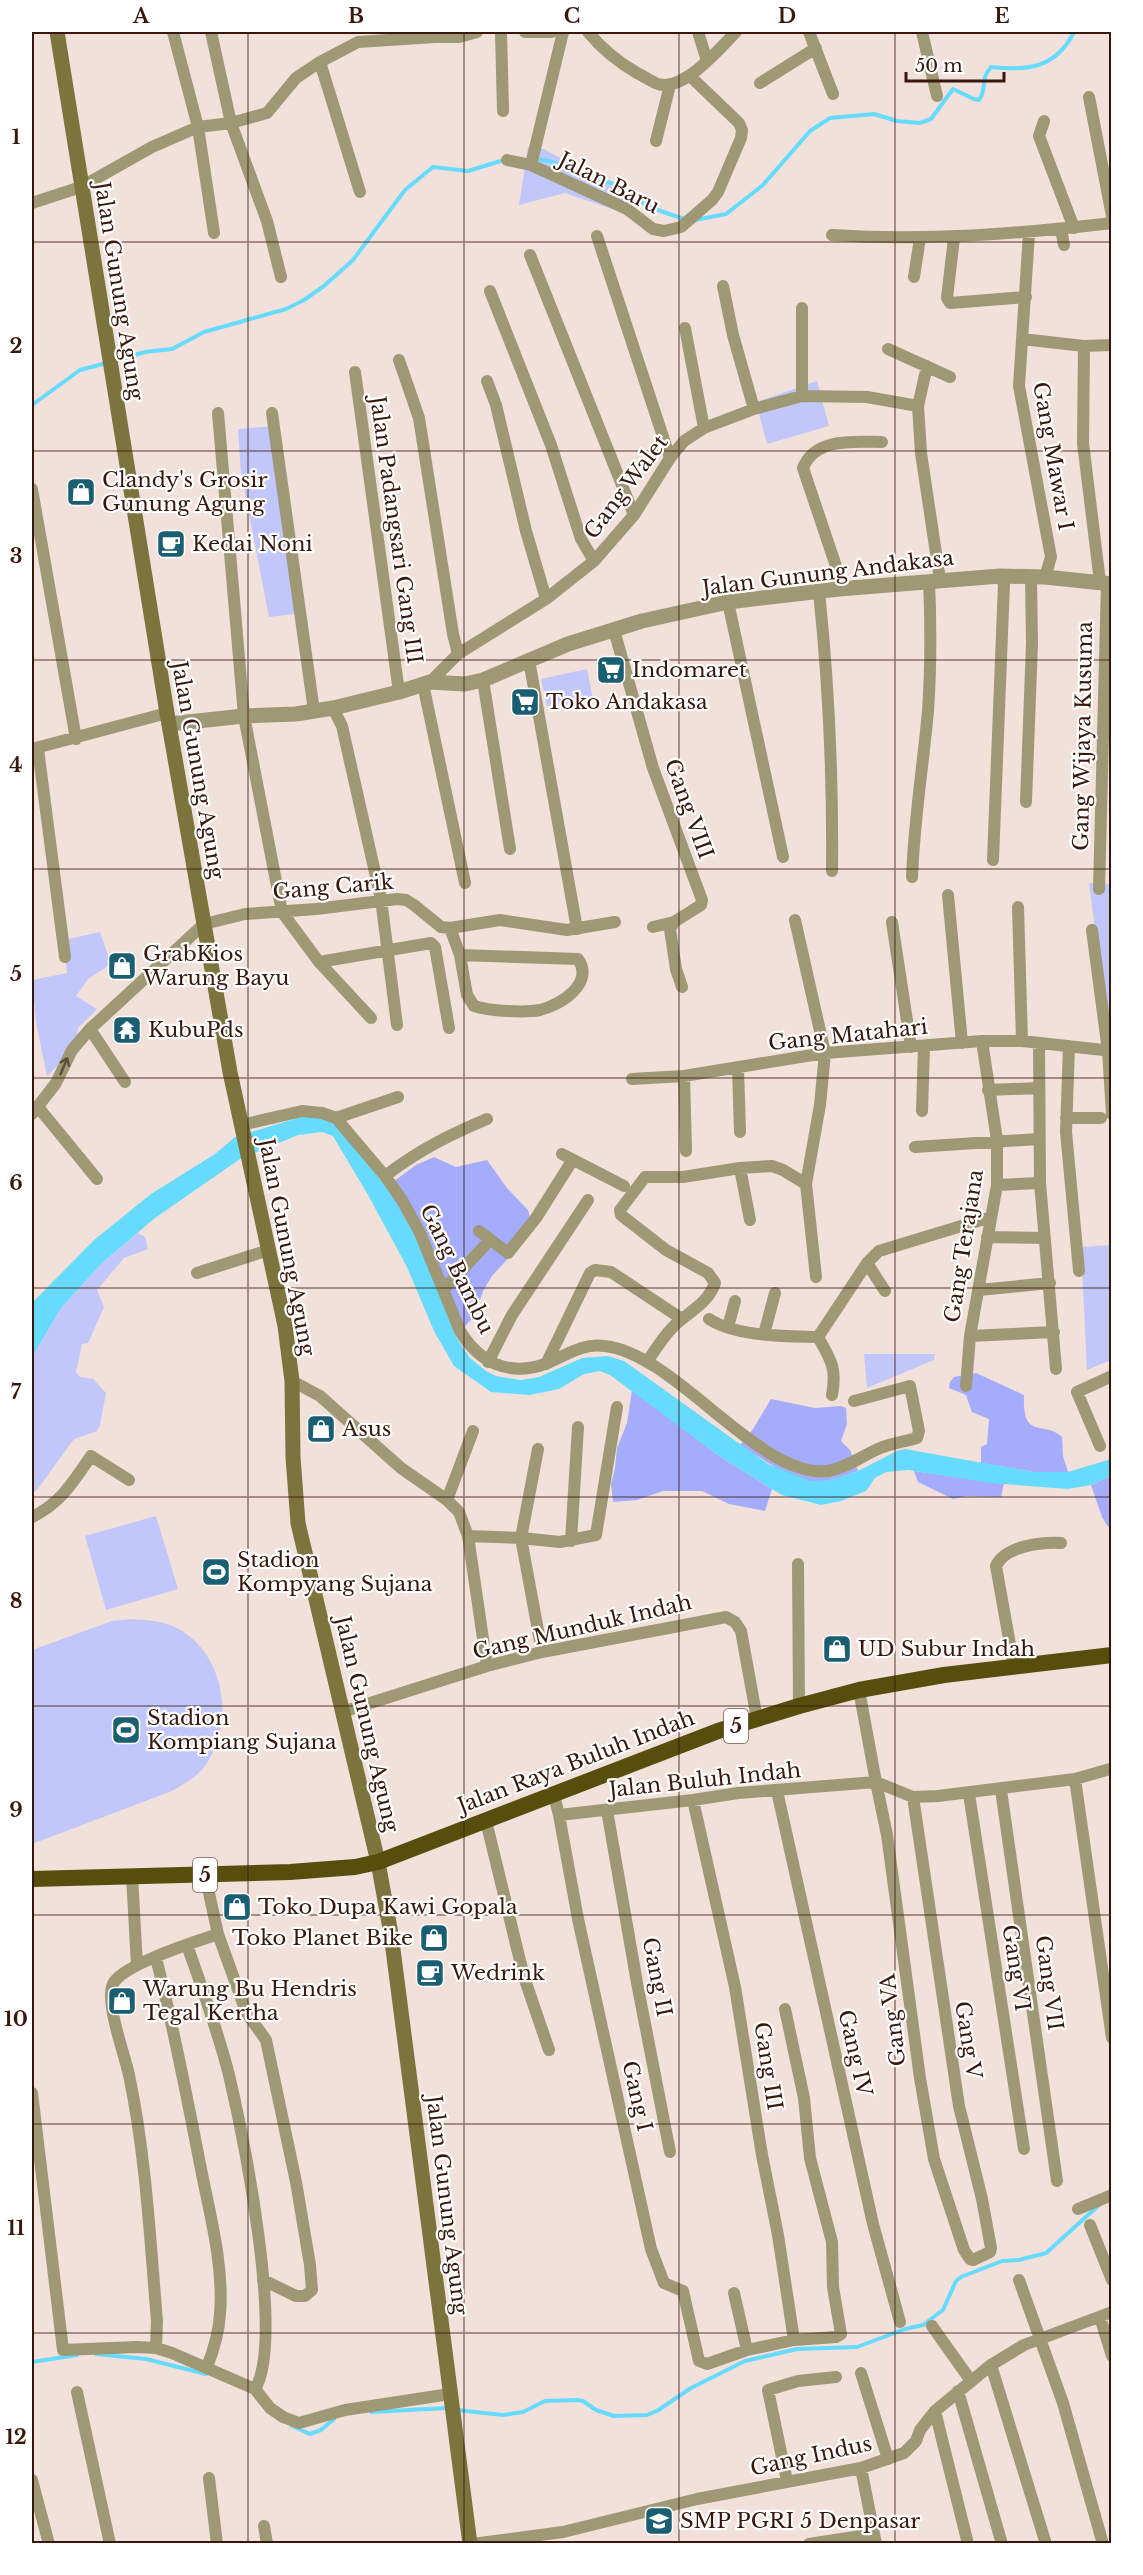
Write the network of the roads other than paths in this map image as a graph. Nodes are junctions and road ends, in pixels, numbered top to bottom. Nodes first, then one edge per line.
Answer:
1 (57, 32) edge
2 (173, 32) edge
3 (211, 32) edge
4 (477, 32) edge
5 (501, 32) edge
6 (525, 32) edge
7 (552, 32) edge
8 (563, 32) edge
9 (588, 32) edge
10 (698, 32) edge
11 (736, 32) edge
12 (809, 32) edge
13 (922, 32) edge
14 (435, 34) edge
15 (396, 35) edge
16 (357, 37) edge
17 (816, 48) junction
18 (707, 61) junction
19 (320, 62) junction
20 (690, 76) junction
21 (760, 83) dead end
22 (670, 85) junction
23 (833, 94) dead end
24 (937, 96) dead end
25 (1089, 97) dead end
26 (503, 111) dead end
27 (1044, 121) dead end
28 (231, 123) junction
29 (198, 127) junction
30 (656, 141) dead end
31 (507, 160) dead end
32 (531, 165) junction
33 (81, 187) junction
34 (360, 192) dead end
35 (32, 203) edge
36 (1112, 216) edge
37 (1112, 224) edge
38 (1067, 229) junction
39 (214, 233) dead end
40 (1029, 233) junction
41 (832, 235) dead end
42 (597, 236) dead end
43 (920, 238) junction
44 (954, 238) junction
45 (1064, 245) dead end
46 (530, 255) dead end
47 (281, 277) dead end
48 (914, 277) dead end
49 (723, 286) dead end
50 (490, 291) dead end
51 (1026, 297) junction
52 (801, 308) dead end
53 (685, 328) dead end
54 (1022, 339) junction
55 (1112, 345) edge
56 (1084, 346) junction
57 (888, 350) dead end
58 (399, 360) dead end
59 (927, 366) junction
60 (355, 372) dead end
61 (950, 377) dead end
62 (487, 381) dead end
63 (802, 396) junction
64 (918, 406) junction
65 (754, 409) junction
66 (218, 413) dead end
67 (272, 413) dead end
68 (704, 428) junction
69 (882, 442) dead end
70 (670, 458) junction
71 (32, 489) edge
72 (634, 515) junction
73 (594, 561) junction
74 (1038, 577) junction
75 (935, 580) junction
76 (1002, 580) junction
77 (1106, 583) edge
78 (839, 589) junction
79 (819, 592) junction
80 (546, 599) junction
81 (728, 602) junction
82 (614, 630) junction
83 (458, 654) junction
84 (529, 660) junction
85 (483, 680) junction
86 (427, 683) junction
87 (399, 692) junction
88 (333, 708) junction
89 (314, 711) junction
90 (244, 716) junction
91 (168, 718) junction
92 (76, 739) junction
93 (35, 749) edge
94 (1026, 802) dead end
95 (510, 849) dead end
96 (783, 857) dead end
97 (993, 860) dead end
98 (832, 871) dead end
99 (912, 877) dead end
100 (465, 883) dead end
101 (1099, 889) dead end
102 (948, 895) dead end
103 (381, 899) junction
104 (1018, 908) dead end
105 (282, 912) junction
106 (795, 920) dead end
107 (615, 922) dead end
108 (674, 922) junction
109 (892, 922) dead end
110 (204, 924) junction
111 (653, 927) dead end
112 (450, 928) junction
113 (577, 929) junction
114 (1092, 930) dead end
115 (387, 950) junction
116 (460, 955) junction
117 (65, 957) dead end
118 (319, 962) junction
119 (682, 987) dead end
120 (371, 1018) dead end
121 (396, 1025) dead end
122 (449, 1028) dead end
123 (90, 1029) junction
124 (982, 1041) junction
125 (1022, 1041) junction
126 (962, 1043) junction
127 (1039, 1043) junction
128 (1069, 1046) junction
129 (918, 1047) junction
130 (1110, 1051) edge
131 (825, 1053) junction
132 (738, 1068) junction
133 (684, 1076) junction
134 (632, 1079) dead end
135 (125, 1082) dead end
136 (1039, 1088) junction
137 (988, 1089) junction
138 (398, 1096) dead end
139 (34, 1111) edge
140 (922, 1111) dead end
141 (1106, 1116) edge
142 (336, 1118) junction
143 (1066, 1118) junction
144 (488, 1119) dead end
145 (241, 1127) junction
146 (741, 1132) dead end
147 (1039, 1139) junction
148 (997, 1140) junction
149 (915, 1147) dead end
150 (686, 1151) dead end
151 (740, 1168) junction
152 (385, 1176) junction
153 (97, 1179) dead end
154 (1040, 1183) junction
155 (806, 1184) junction
156 (997, 1185) junction
157 (624, 1186) dead end
158 (588, 1200) dead end
159 (991, 1217) junction
160 (750, 1220) dead end
161 (479, 1231) dead end
162 (987, 1237) junction
163 (1044, 1238) junction
164 (490, 1240) junction
165 (268, 1250) junction
166 (867, 1263) junction
167 (1079, 1271) dead end
168 (197, 1273) dead end
169 (816, 1277) dead end
170 (1050, 1283) junction
171 (444, 1289) junction
172 (979, 1290) junction
173 (885, 1291) dead end
174 (775, 1293) dead end
175 (735, 1301) dead end
176 (682, 1319) junction
177 (709, 1319) dead end
178 (728, 1327) junction
179 (1054, 1332) junction
180 (764, 1334) junction
181 (970, 1336) junction
182 (818, 1337) junction
183 (488, 1362) junction
184 (647, 1362) junction
185 (546, 1364) junction
186 (1056, 1369) dead end
187 (1112, 1376) edge
188 (292, 1382) junction
189 (966, 1386) dead end
190 (832, 1395) dead end
191 (854, 1401) dead end
192 (617, 1407) dead end
193 (578, 1427) dead end
194 (473, 1431) dead end
195 (1100, 1446) dead end
196 (538, 1449) dead end
197 (129, 1480) dead end
198 (447, 1500) junction
199 (32, 1517) edge
200 (468, 1536) junction
201 (521, 1538) junction
202 (571, 1541) junction
203 (1061, 1543) dead end
204 (798, 1564) dead end
205 (542, 1652) junction
206 (1112, 1655) edge
207 (487, 1666) junction
208 (1014, 1667) junction
209 (859, 1690) junction
210 (799, 1706) junction
211 (342, 1712) junction
212 (757, 1719) junction
213 (1110, 1769) edge
214 (1075, 1779) junction
215 (876, 1782) junction
216 (1001, 1790) junction
217 (777, 1791) junction
218 (969, 1794) junction
219 (555, 1796) junction
220 (913, 1797) junction
221 (693, 1800) junction
222 (607, 1810) junction
223 (559, 1815) junction
224 (486, 1821) junction
225 (378, 1862) junction
226 (205, 1875) junction
227 (132, 1876) junction
228 (32, 1879) edge
229 (218, 1934) junction
230 (187, 1945) junction
231 (156, 1958) junction
232 (137, 1965) junction
233 (785, 2009) dead end
234 (1112, 2038) edge
235 (549, 2050) dead end
236 (32, 2093) edge
237 (1024, 2149) dead end
238 (670, 2152) dead end
239 (1057, 2181) dead end
240 (1112, 2195) edge
241 (1078, 2209) dead end
242 (1090, 2225) dead end
243 (964, 2250) joint
244 (264, 2280) junction
245 (1019, 2280) dead end
246 (1112, 2280) edge
247 (734, 2293) dead end
248 (1112, 2312) edge
249 (1100, 2317) junction
250 (900, 2322) dead end
251 (932, 2326) dead end
252 (1040, 2339) junction
253 (794, 2340) junction
254 (156, 2348) junction
255 (747, 2350) junction
256 (1112, 2356) edge
257 (991, 2365) junction
258 (207, 2367) junction
259 (861, 2373) dead end
260 (836, 2377) dead end
261 (971, 2381) junction
262 (255, 2389) junction
263 (958, 2391) junction
264 (77, 2392) dead end
265 (451, 2399) junction
266 (935, 2411) junction
267 (888, 2459) junction
268 (861, 2468) junction
269 (209, 2478) dead end
270 (32, 2480) edge
271 (787, 2481) junction
272 (264, 2526) dead end
273 (875, 2539) edge
274 (49, 2544) edge
275 (110, 2544) edge
276 (217, 2544) edge
277 (267, 2544) edge
278 (471, 2544) edge
279 (809, 2544) edge
280 (968, 2544) edge
281 (1002, 2544) edge
282 (1046, 2544) edge
283 (1103, 2544) edge

1 - 33 main road, Jalan Gunung Agung
2 - 29 street
3 - 28 street
4 - 14 street
5 - 26 street
6 - 7 street
8 - 32 street
9 - 22 street
10 - 18 street
11 - 18 street
12 - 17 street
13 - 24 street
14 - 15 street
15 - 16 street
16 - 19 street
17 - 21 street
17 - 23 street
18 - 20 street
19 - 28 street
19 - 34 street
20 - 22 street
20 - 32 street, Jalan Baru
22 - 30 street
25 - 36 street
27 - 38 street
28 - 29 street
28 - 47 street
29 - 33 street
29 - 39 street
31 - 32 street, Jalan Baru
33 - 35 street
33 - 91 main road, Jalan Gunung Agung
37 - 38 street
38 - 40 street
38 - 45 street
40 - 44 street
40 - 51 street, Gang Mawar I
41 - 43 street
42 - 70 street
43 - 44 street
43 - 48 street
44 - 51 street
46 - 72 street
49 - 65 street
50 - 73 street
51 - 54 street, Gang Mawar I
52 - 63 street
53 - 68 street
54 - 56 street
54 - 74 street, Gang Mawar I
55 - 56 street
56 - 77 street, Gang Wijaya Kusuma
57 - 59 street
58 - 83 street
59 - 61 street
59 - 64 street
60 - 87 street, Jalan Padangsari Gang III
62 - 80 street
63 - 64 street, Gang Walet
63 - 65 street, Gang Walet
64 - 75 street
65 - 68 street, Gang Walet
66 - 90 street
67 - 89 street
68 - 70 street, Gang Walet
69 - 78 street
70 - 72 street, Gang Walet
71 - 92 street
72 - 73 street, Gang Walet
73 - 80 street, Gang Walet
74 - 76 street, Jalan Gunung Andakasa
74 - 77 street, Jalan Gunung Andakasa
74 - 94 street, Gang Mawar I
75 - 76 street, Jalan Gunung Andakasa
75 - 78 street, Jalan Gunung Andakasa
75 - 99 street
76 - 97 street
77 - 101 street, Gang Wijaya Kusuma
78 - 79 street, Jalan Gunung Andakasa
79 - 81 street, Jalan Gunung Andakasa
79 - 98 street
80 - 83 street, Gang Walet
81 - 82 street, Jalan Gunung Andakasa
81 - 96 street
82 - 84 street, Jalan Gunung Andakasa
82 - 108 street, Gang VIII
83 - 86 street, Gang Walet
84 - 85 street, Jalan Gunung Andakasa
84 - 113 street
85 - 86 street, Jalan Gunung Andakasa
85 - 95 street
86 - 87 street, Jalan Gunung Andakasa
86 - 100 street
87 - 88 street, Jalan Gunung Andakasa
88 - 89 street, Jalan Gunung Andakasa
88 - 103 street
89 - 90 street, Jalan Gunung Andakasa
90 - 91 street, Jalan Gunung Andakasa
90 - 105 street
91 - 92 street
91 - 110 main road, Jalan Gunung Agung
92 - 93 street
93 - 117 street
102 - 126 street
103 - 105 street, Gang Carik
103 - 112 street, Gang Carik
103 - 115 street
104 - 125 street
105 - 110 street, Gang Carik
105 - 118 street
106 - 131 street
107 - 113 street
108 - 111 street
108 - 119 street
109 - 129 street
110 - 123 street
110 - 145 main road, Jalan Gunung Agung
112 - 113 street
112 - 116 street
114 - 130 street
115 - 118 street
115 - 121 street
115 - 122 street
116 - 116 street
118 - 120 street
123 - 135 street
139 -> 123 street
124 - 125 street, Gang Matahari
124 - 126 street, Gang Matahari
124 - 137 street, Gang Terajana
125 - 127 street, Gang Matahari
126 - 129 street, Gang Matahari
127 - 128 street, Gang Matahari
127 - 136 street
128 - 130 street, Gang Matahari
128 - 143 street
129 - 131 street, Gang Matahari
129 - 140 street
130 - 141 street
131 - 132 street, Gang Matahari
131 - 155 street
132 - 133 street, Gang Matahari
132 - 146 street
133 - 134 street, Gang Matahari
133 - 150 street
136 - 137 street
136 - 147 street
137 - 148 street, Gang Terajana
138 - 142 street
139 - 153 street
141 - 143 street
142 - 145 street
142 - 152 street, Gang Bambu
143 - 167 street
144 - 152 street
145 - 165 main road, Jalan Gunung Agung
147 - 148 street
147 - 154 street
148 - 149 street
148 - 156 street, Gang Terajana
151 - 155 street
151 - 160 street
151 - 176 street
152 - 171 street, Gang Bambu
154 - 156 street
154 - 163 street
155 - 169 street
156 - 159 street, Gang Terajana
157 - 164 street
158 - 183 street
159 - 162 street, Gang Terajana
159 - 166 street
161 - 164 street
162 - 163 street
162 - 172 street, Gang Terajana
163 - 170 street
164 - 171 street
165 - 168 street
165 - 188 main road, Jalan Gunung Agung
166 - 173 street
166 - 182 street
170 - 172 street
170 - 179 street
171 - 183 street, Gang Bambu
172 - 181 street, Gang Terajana
174 - 180 street
175 - 178 street
176 - 184 street
176 - 185 street
177 - 178 street
178 - 180 street
179 - 181 street
179 - 186 street
180 - 182 street
181 - 189 street, Gang Terajana
182 - 190 street
183 - 185 street, Gang Bambu
184 - 185 street, Gang Bambu
184 - 191 street, Gang Bambu
187 - 195 street
188 - 198 street
188 - 211 main road, Jalan Gunung Agung
192 - 202 street
193 - 202 street
194 - 198 street
196 - 201 street
197 - 199 street
198 - 200 street
200 - 201 street
200 - 207 street
201 - 202 street
201 - 205 street
203 - 208 street
204 - 210 street
205 - 207 street, Gang Munduk Indah
205 - 212 street, Gang Munduk Indah
206 - 208 highway, Jalan Raya Buluh Indah / 5
207 - 211 street, Gang Munduk Indah
208 - 209 highway, Jalan Raya Buluh Indah / 5
209 - 210 highway, Jalan Raya Buluh Indah / 5
209 - 215 street
210 - 212 highway, Jalan Raya Buluh Indah / 5
211 - 225 main road, Jalan Gunung Agung
212 - 219 highway, Jalan Raya Buluh Indah / 5
213 - 214 street, Jalan Buluh Indah
214 - 216 street, Jalan Buluh Indah
214 - 234 street
215 - 217 street, Jalan Buluh Indah
215 - 220 street, Jalan Buluh Indah
215 - 243 street, Gang VA
216 - 218 street, Jalan Buluh Indah
216 - 239 street, Gang VII
217 - 221 street, Jalan Buluh Indah
217 - 250 street, Gang IV
218 - 220 street, Jalan Buluh Indah
218 - 237 street, Gang VI
219 - 223 street
219 - 224 highway, Jalan Raya Buluh Indah / 5
220 - 243 street, Gang V
221 - 222 street, Jalan Buluh Indah
221 - 253 street, Gang III
222 - 223 street, Jalan Buluh Indah
222 - 238 street, Gang II
223 - 255 street, Gang I
224 - 225 highway, Jalan Raya Buluh Indah / 5
224 - 235 street
225 - 226 highway, 5
225 - 265 main road, Jalan Gunung Agung
226 - 227 highway, 5
226 - 229 street
227 - 228 highway, 5
227 - 232 street
229 - 230 street
229 - 244 street
230 - 231 street
230 - 244 street
231 - 232 street
231 - 258 street
232 - 254 street
233 - 253 street
236 - 254 street
240 - 241 street
242 - 246 street
244 - 262 street
245 - 252 street
247 - 255 street
248 - 249 street, Gang Indus
249 - 252 street, Gang Indus
249 - 256 street
251 - 261 street
252 - 257 street, Gang Indus
252 - 283 street
253 - 255 street
254 - 258 street
257 - 261 street, Gang Indus
257 - 282 street
258 - 262 street
259 - 267 street
260 - 271 street
261 - 263 street, Gang Indus
262 - 265 street
263 - 266 street, Gang Indus
263 - 281 street
264 - 275 street
265 - 278 main road, Jalan Gunung Agung
266 - 267 street, Gang Indus
266 - 280 street
267 - 268 street, Gang Indus
268 - 271 street, Gang Indus
268 - 273 street
269 - 276 street
270 - 274 street
271 - 278 street, Gang Indus
272 - 277 street
273 - 279 street

